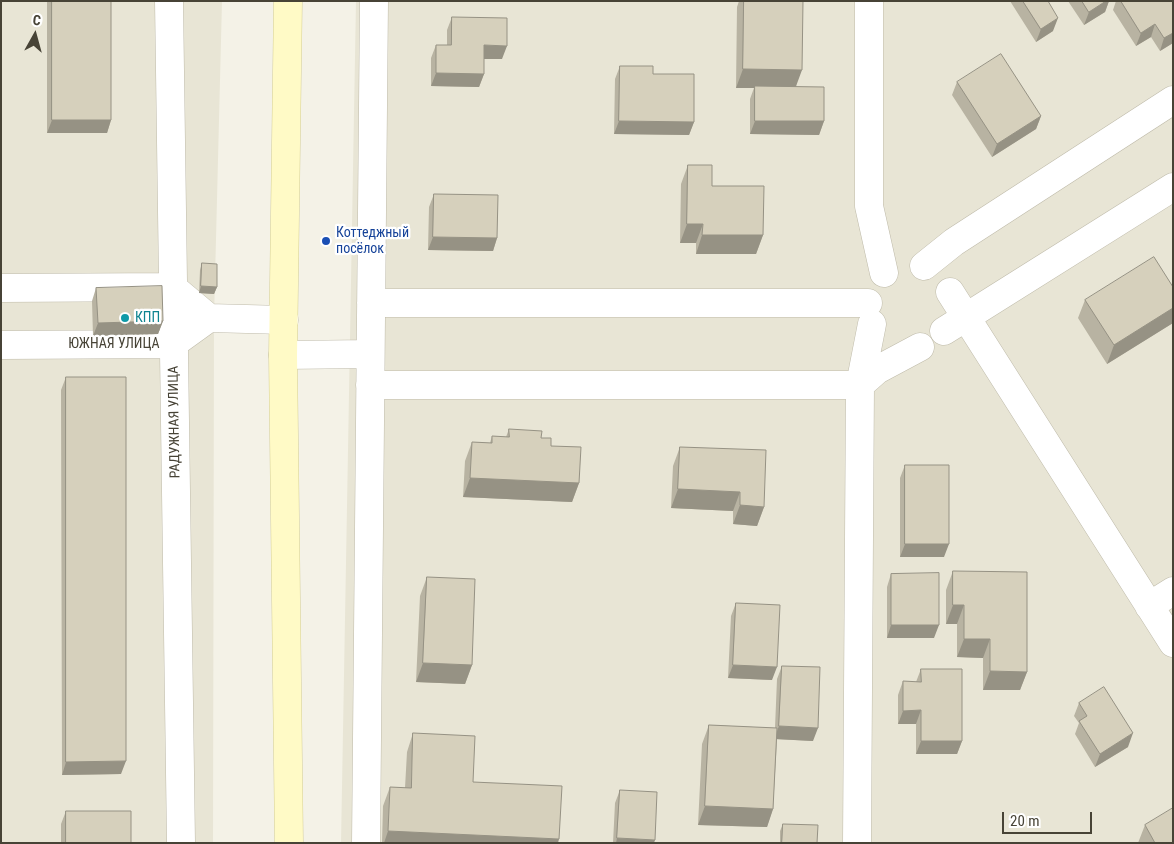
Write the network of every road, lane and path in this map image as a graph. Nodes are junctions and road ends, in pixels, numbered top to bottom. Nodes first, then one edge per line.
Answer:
1 (169, 1) edge
2 (288, 1) edge
3 (374, 1) edge
4 (869, 1) edge
5 (1173, 100) edge
6 (1173, 187) edge
7 (924, 266) junction
8 (884, 273) junction
9 (172, 287) junction
10 (1, 288) edge
11 (371, 303) junction
12 (870, 314) junction
13 (209, 318) junction
14 (284, 320) junction
15 (956, 325) junction
16 (173, 344) junction
17 (1, 345) edge
18 (920, 347) junction
19 (370, 354) junction
20 (283, 355) junction
21 (370, 385) junction
22 (860, 385) junction
23 (1173, 591) edge
24 (1149, 606) junction
25 (1173, 643) edge
26 (181, 843) edge
27 (289, 843) edge
28 (366, 843) edge
29 (858, 843) edge

1 - 9 street, РАДУЖНАЯ УЛИЦА
2 - 14 main road
3 - 11 street
4 - 8 street
5 - 7 street
6 - 15 street
7 - 8 street
7 - 15 street
8 - 12 street
9 - 10 street
9 - 13 street
9 - 16 street, РАДУЖНАЯ УЛИЦА
11 - 12 street
11 - 19 street
12 - 18 street
12 - 22 street
13 - 14 street
13 - 16 street, ЮЖНАЯ УЛИЦА
14 - 20 main road
15 - 18 street
15 - 24 street
16 - 17 street, ЮЖНАЯ УЛИЦА
16 - 26 street, РАДУЖНАЯ УЛИЦА
18 - 22 street
19 - 20 street
19 - 21 street
20 - 27 main road
21 - 22 street
21 - 28 street
22 - 29 street
23 - 24 street
24 - 25 street

